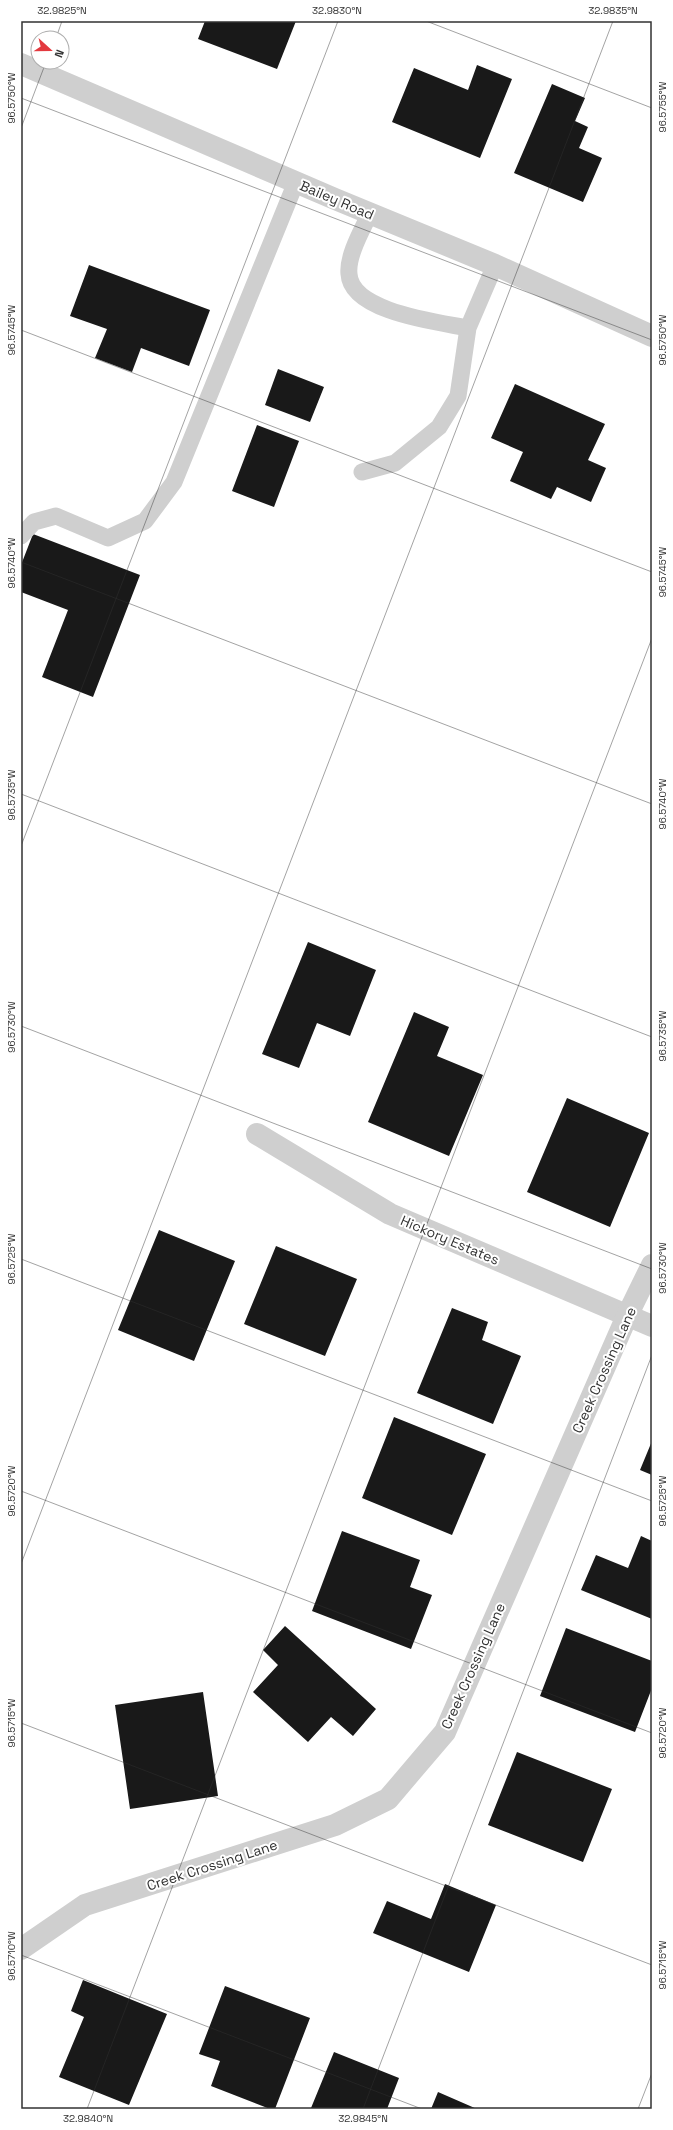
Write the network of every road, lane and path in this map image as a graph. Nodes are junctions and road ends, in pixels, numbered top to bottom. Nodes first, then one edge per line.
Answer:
1 (21, 64) edge
2 (296, 182) junction
3 (370, 213) junction
4 (495, 264) junction
5 (468, 328) junction
6 (652, 336) edge
7 (362, 472) dead end
8 (21, 536) edge
9 (257, 1134) dead end
10 (652, 1265) edge
11 (627, 1316) junction
12 (652, 1326) edge
13 (21, 1949) edge

1 - 2 street, Bailey Road
2 - 3 street, Bailey Road
2 - 8 lane
3 - 4 street, Bailey Road
3 - 5 lane
4 - 5 lane
4 - 6 street, Bailey Road
5 - 7 lane
9 - 11 street, Hickory Estates
10 - 11 street, Creek Crossing Lane
11 - 12 street, Hickory Estates
11 - 13 street, Creek Crossing Lane

